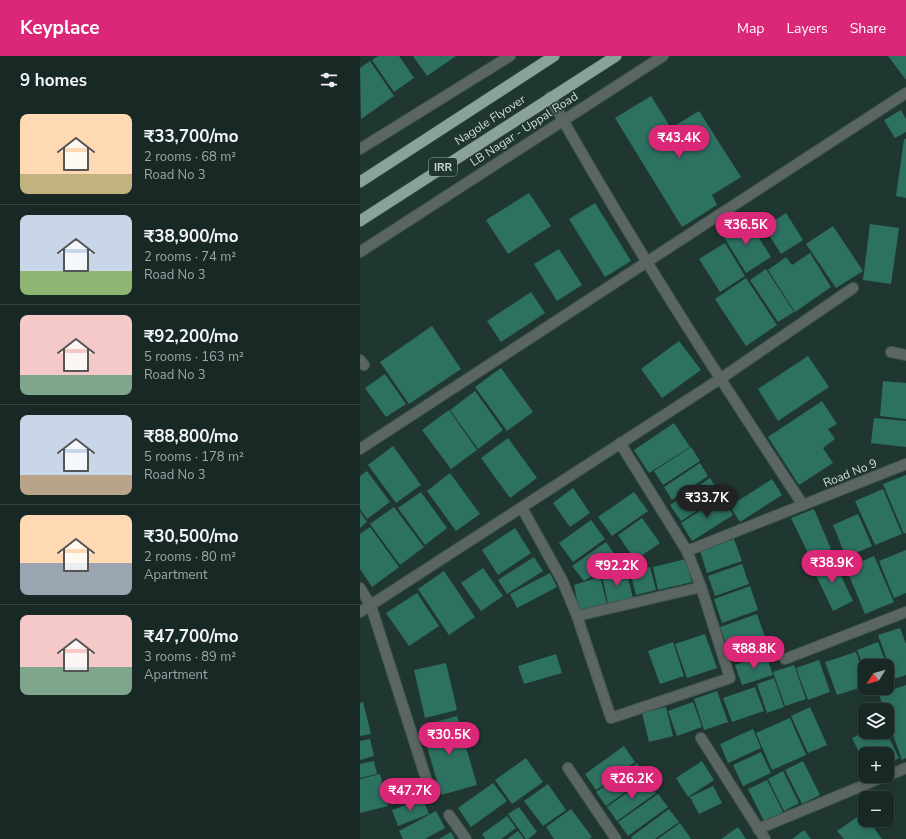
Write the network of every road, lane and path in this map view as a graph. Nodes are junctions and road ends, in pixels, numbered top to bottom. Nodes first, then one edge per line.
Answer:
1 (510, 56) edge
2 (554, 56) edge
3 (616, 56) edge
4 (664, 56) edge
5 (906, 93) edge
6 (550, 97) junction
7 (562, 119) junction
8 (360, 149) edge
9 (360, 182) edge
10 (360, 221) edge
11 (360, 252) edge
12 (647, 263) junction
13 (853, 288) dead end
14 (891, 352) dead end
15 (906, 355) edge
16 (720, 379) junction
17 (620, 443) junction
18 (360, 449) edge
19 (906, 464) edge
20 (803, 505) junction
21 (522, 508) junction
22 (687, 551) junction
23 (701, 587) junction
24 (360, 588) edge
25 (371, 606) junction
26 (360, 612) edge
27 (906, 612) edge
28 (577, 616) junction
29 (785, 659) dead end
30 (701, 738) dead end
31 (568, 768) dead end
32 (906, 768) edge
33 (894, 773) edge
34 (870, 783) edge
35 (430, 791) dead end
36 (449, 815) dead end
37 (758, 829) junction
38 (466, 839) edge
39 (616, 839) edge
40 (765, 839) edge

1 - 8 street
2 - 9 highway, Nagole Flyover / IRR
3 - 6 highway, Nagole Flyover / IRR
4 - 7 street, LB Nagar - Uppal Road
5 - 12 street
6 - 7 street
6 - 10 highway, Nagole Flyover / IRR
7 - 11 street, LB Nagar - Uppal Road
7 - 12 street
12 - 16 street
12 - 18 street
13 - 16 street
14 - 15 street
16 - 17 street
16 - 20 street
17 - 21 street
17 - 22 street
19 - 20 street, Road No 9
20 - 22 street, Road No 9
21 - 25 street
21 - 28 street
22 - 23 street
23 - 28 street
23 - 28 street
24 - 25 street
25 - 26 street
25 - 35 street
27 - 29 street
30 - 37 street
31 - 39 street
32 - 33 street
34 - 37 street
36 - 38 street
37 - 40 street

